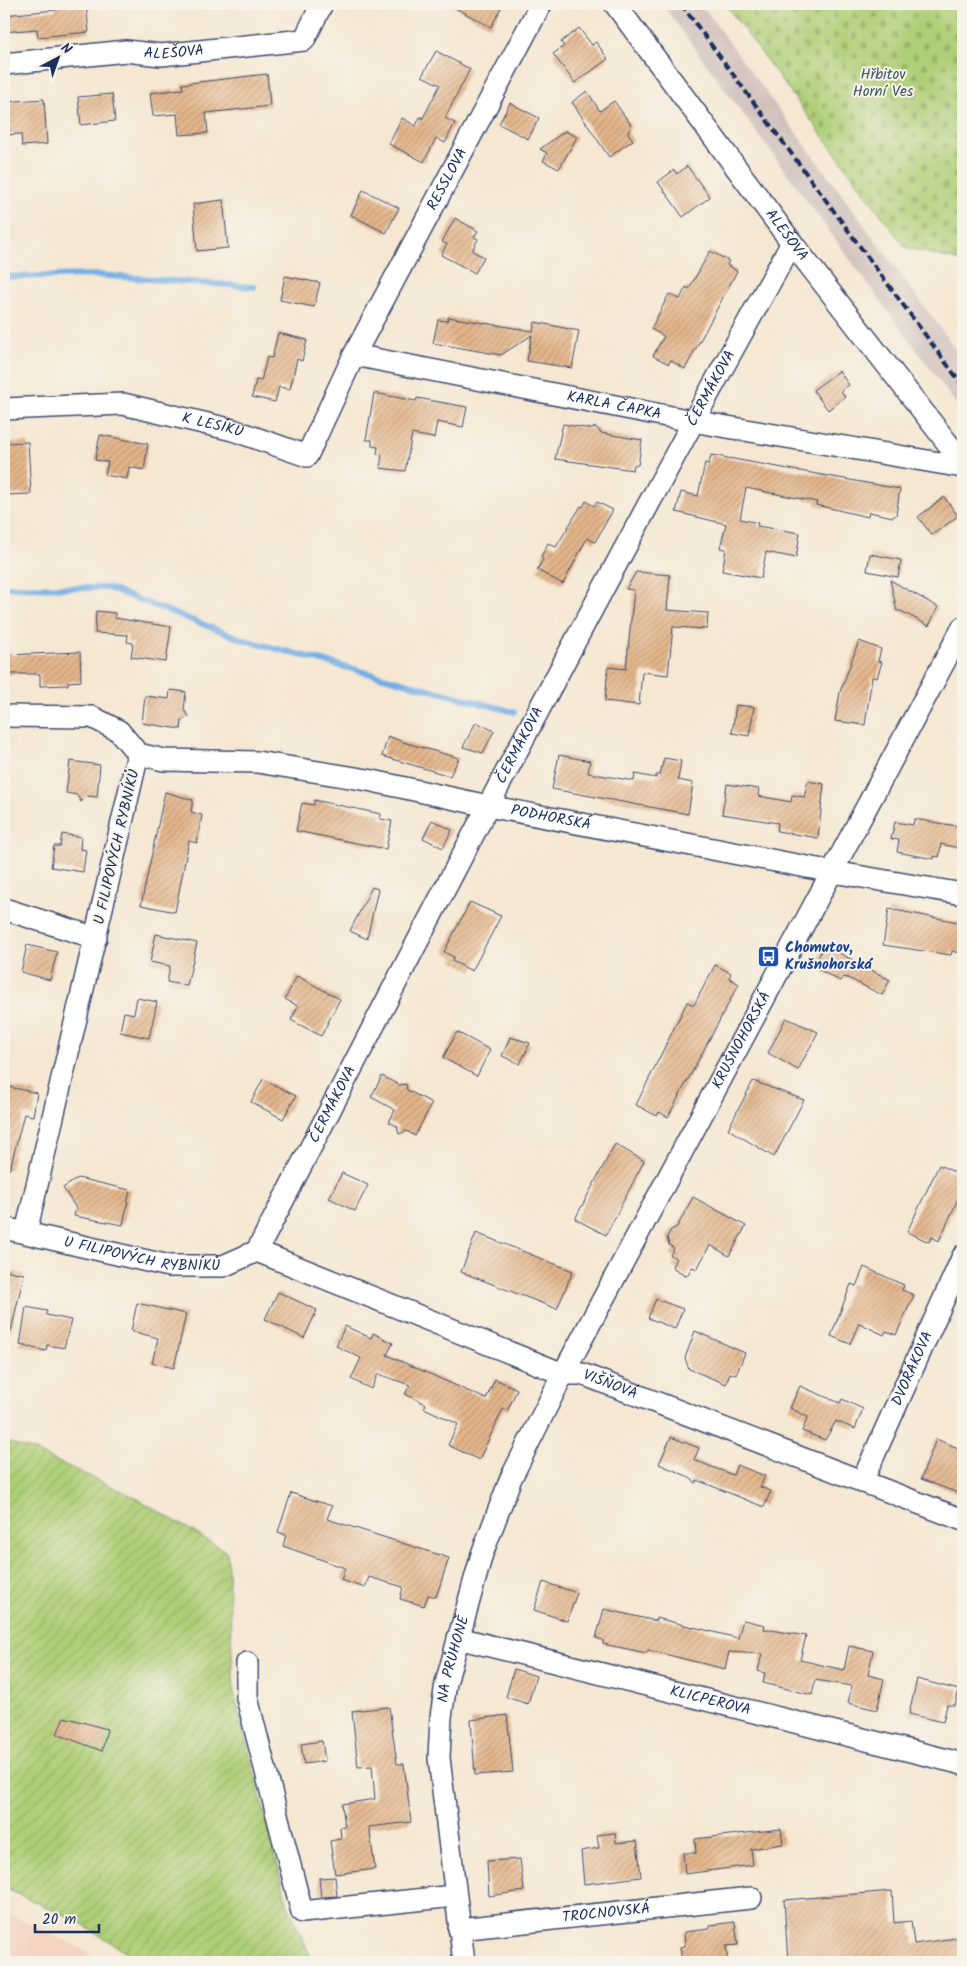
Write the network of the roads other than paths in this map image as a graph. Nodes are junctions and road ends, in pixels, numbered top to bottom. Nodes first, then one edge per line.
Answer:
1 (322, 4) edge
2 (541, 4) edge
3 (614, 4) edge
4 (4, 64) edge
5 (792, 243) junction
6 (354, 355) junction
7 (4, 409) edge
8 (692, 421) junction
9 (963, 463) edge
10 (963, 467) edge
11 (963, 627) edge
12 (4, 716) edge
13 (138, 754) junction
14 (488, 806) junction
15 (833, 872) junction
16 (963, 894) edge
17 (4, 909) edge
18 (96, 938) junction
19 (4, 1228) edge
20 (26, 1232) junction
21 (256, 1251) junction
22 (963, 1256) edge
23 (563, 1374) junction
24 (862, 1482) junction
25 (963, 1520) edge
26 (458, 1638) junction
27 (248, 1663) dead end
28 (963, 1764) edge
29 (454, 1896) junction
30 (751, 1898) dead end
31 (459, 1929) junction
32 (464, 1962) edge

1 - 4 street, ALEŠOVA
2 - 6 street, RESSLOVA
3 - 5 street, ALEŠOVA
5 - 8 street, ČERMÁKOVA
5 - 9 street, ALEŠOVA
6 - 7 street, K LESÍKU
6 - 8 street, KARLA ČAPKA
8 - 10 street, KARLA ČAPKA
8 - 14 street, ČERMÁKOVA
11 - 15 street, KRUŠNOHORSKÁ
12 - 13 street, U FILIPOVÝCH RYBNÍKŮ
13 - 14 street, PODHORSKÁ
13 - 18 street, U FILIPOVÝCH RYBNÍKŮ
14 - 15 street, PODHORSKÁ
14 - 21 street, ČERMÁKOVA
15 - 16 street, PODHORSKÁ
15 - 23 street, KRUŠNOHORSKÁ
17 - 18 street, U FILIPOVÝCH RYBNÍKŮ
18 - 20 street, U FILIPOVÝCH RYBNÍKŮ
19 - 20 street, U FILIPOVÝCH RYBNÍKŮ
20 - 21 street, U FILIPOVÝCH RYBNÍKŮ
21 - 23 street, VIŠŇOVÁ
22 - 24 street, DVOŘÁKOVA
23 - 24 street, VIŠŇOVÁ
23 - 26 street, NA PRŮHONĚ
24 - 25 street, VIŠŇOVÁ
26 - 28 street, KLICPEROVA
26 - 29 street, NA PRŮHONĚ
27 - 29 street
29 - 31 street, NA PRŮHONĚ
30 - 31 street, TROCNOVSKÁ
31 - 32 street, NA PRŮHONĚ

